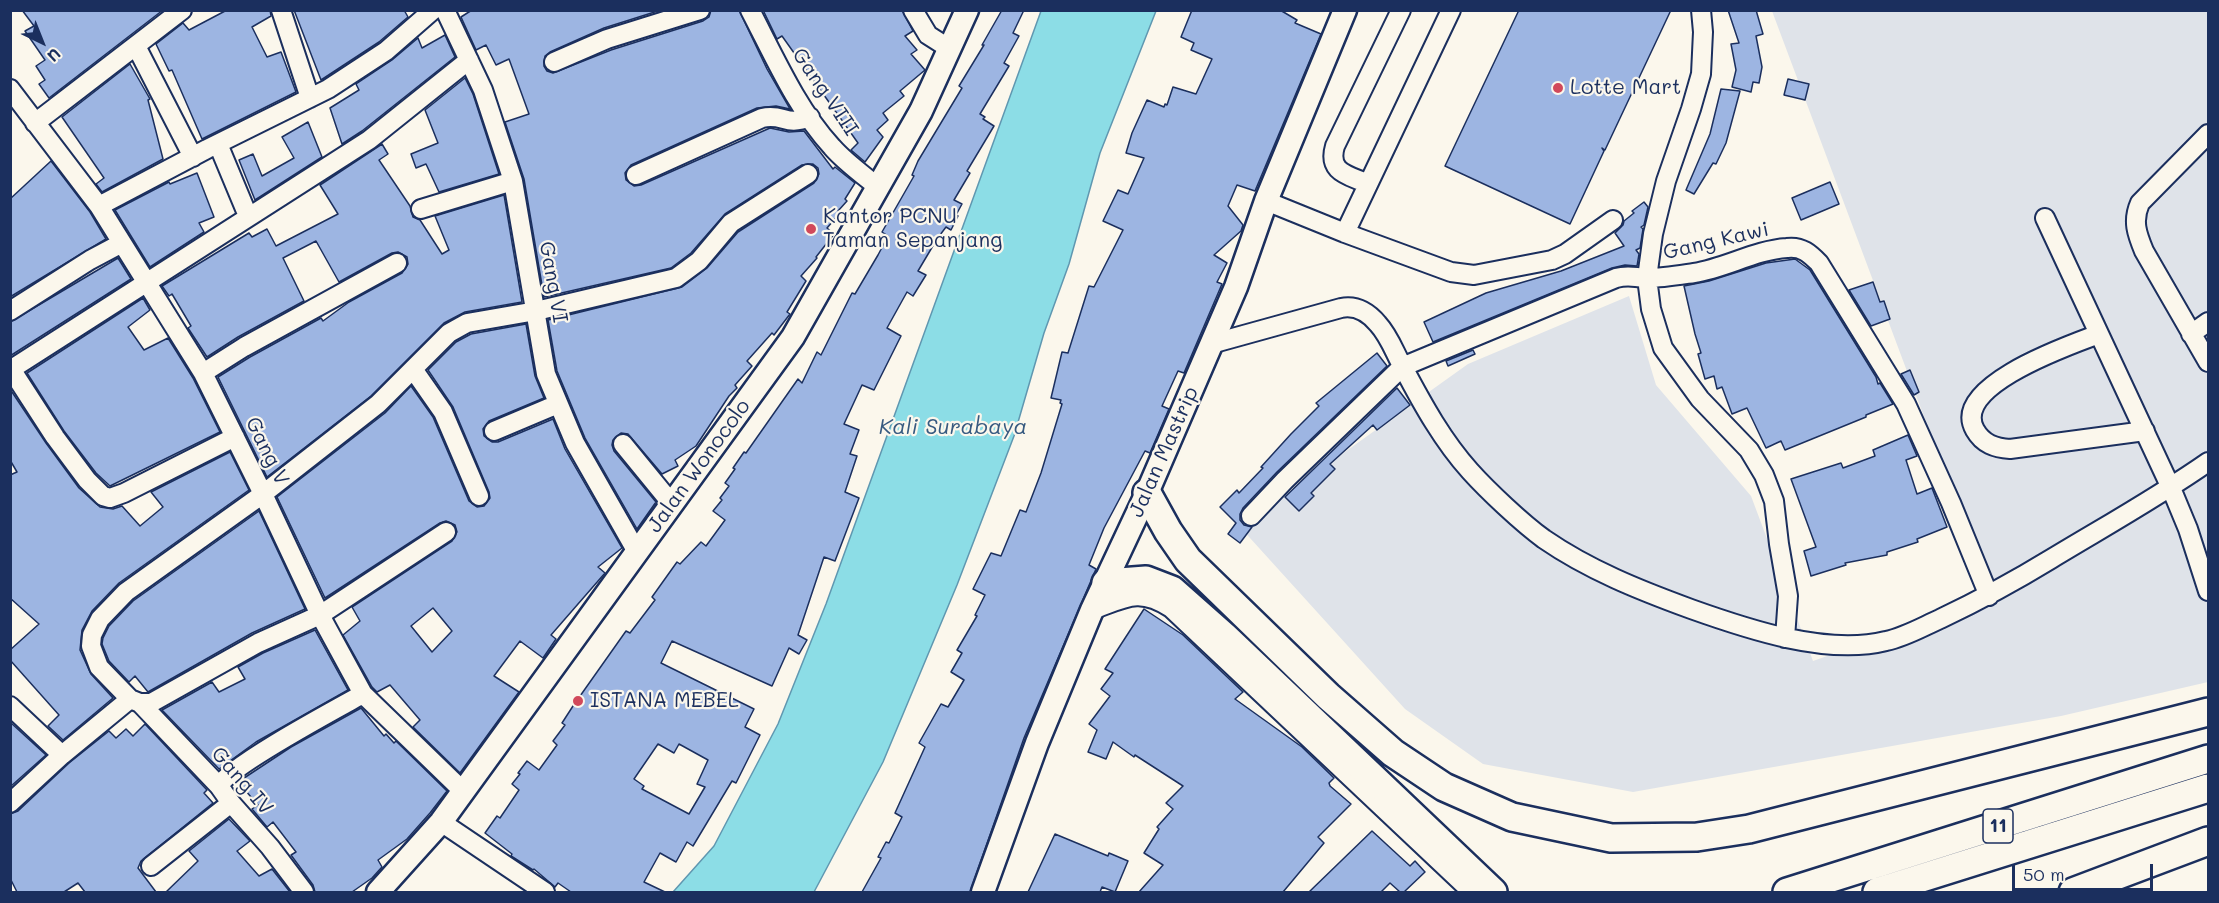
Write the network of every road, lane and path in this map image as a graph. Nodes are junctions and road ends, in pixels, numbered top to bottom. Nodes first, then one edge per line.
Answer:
1 (182, 10) edge
2 (281, 10) edge
3 (433, 10) edge
4 (445, 10) edge
5 (700, 10) edge
6 (750, 10) edge
7 (913, 10) edge
8 (968, 10) edge
9 (1401, 10) edge
10 (1452, 10) edge
11 (1701, 10) edge
12 (1339, 13) edge
13 (136, 46) junction
14 (950, 49) junction
15 (469, 60) junction
16 (554, 62) dead end
17 (10, 90) edge
18 (310, 98) junction
19 (810, 117) junction
20 (35, 123) junction
21 (2208, 134) edge
22 (218, 144) junction
23 (193, 157) junction
24 (808, 174) dead end
25 (636, 175) dead end
26 (513, 181) junction
27 (1368, 184) junction
28 (878, 187) junction
29 (1266, 201) junction
30 (99, 206) junction
31 (421, 209) dead end
32 (248, 216) junction
33 (2045, 218) dead end
34 (1613, 220) dead end
35 (1345, 233) junction
36 (122, 243) junction
37 (397, 263) dead end
38 (1647, 278) junction
39 (146, 281) junction
40 (10, 311) edge
41 (536, 311) junction
42 (2208, 322) edge
43 (2099, 334) junction
44 (2191, 334) junction
45 (1211, 344) junction
46 (2208, 362) edge
47 (1402, 367) junction
48 (413, 369) junction
49 (11, 370) edge
50 (203, 373) junction
51 (558, 404) junction
52 (494, 431) dead end
53 (2145, 431) junction
54 (236, 437) junction
55 (623, 444) dead end
56 (2208, 462) edge
57 (2171, 488) junction
58 (1147, 493) junction
59 (263, 494) junction
60 (479, 496) dead end
61 (672, 504) junction
62 (1251, 516) dead end
63 (446, 532) dead end
64 (638, 552) junction
65 (1106, 584) junction
66 (2208, 591) edge
67 (1989, 596) junction
68 (1092, 610) junction
69 (320, 615) junction
70 (1785, 638) junction
71 (363, 694) junction
72 (135, 701) junction
73 (10, 706) edge
74 (2208, 712) edge
75 (63, 755) junction
76 (2208, 759) edge
77 (219, 786) junction
78 (2208, 788) edge
79 (463, 791) junction
80 (10, 803) edge
81 (231, 803) junction
82 (441, 822) junction
83 (2208, 841) edge
84 (151, 866) dead end
85 (304, 892) edge
86 (382, 892) edge
87 (545, 892) edge
88 (984, 892) edge
89 (1472, 892) edge
90 (1493, 892) edge
91 (1787, 892) edge
92 (1877, 892) edge
93 (2073, 892) edge

1 - 13 street
2 - 18 street
3 - 18 street
4 - 15 street, Gang VI
5 - 16 street
6 - 19 street, Gang VIII
7 - 14 street
8 - 14 main road, Jalan Wonocolo
9 - 27 street
10 - 27 street
11 - 38 street
12 - 29 main road, Jalan Mastrip
13 - 20 street
13 - 23 street
14 - 28 main road, Jalan Wonocolo
15 - 26 street, Gang VI
15 - 32 street
17 - 20 street, Gang V
18 - 22 street
19 - 25 street
19 - 28 street, Gang VIII
20 - 30 street, Gang V
21 - 44 street
22 - 23 street
22 - 32 street
23 - 30 street
24 - 41 street, Gang IV
26 - 31 street
26 - 41 street, Gang VI
27 - 35 street
28 - 61 main road, Jalan Wonocolo
29 - 35 street
29 - 45 main road, Jalan Mastrip
30 - 36 street, Gang V
32 - 39 street
33 - 43 street
34 - 35 street
36 - 39 street, Gang V
36 - 40 street
37 - 50 street
38 - 47 street, Gang Kawi
38 - 67 street, Gang Kawi
38 - 70 street
39 - 49 street
39 - 50 street, Gang V
41 - 48 street, Gang IV
41 - 51 street, Gang VI
42 - 44 street
43 - 53 street
43 - 53 street
44 - 46 street
45 - 47 street
45 - 58 main road, Jalan Mastrip
47 - 62 street, Gang Kawi
47 - 70 street
48 - 59 street, Gang IV
48 - 60 street
49 - 54 street
50 - 54 street, Gang V
51 - 52 street
51 - 64 street, Gang VI
53 - 57 street
54 - 59 street, Gang V
55 - 61 street
56 - 57 street
57 - 66 street
57 - 67 street
58 - 65 main road, Jalan Mastrip
58 - 74 highway
59 - 69 street, Gang V
59 - 72 street, Gang IV
61 - 64 main road, Jalan Wonocolo
63 - 69 street
64 - 79 main road, Jalan Wonocolo
65 - 68 main road, Jalan Mastrip
65 - 90 highway
67 - 70 street
68 - 88 main road, Jalan Mastrip
68 - 89 street
69 - 71 street, Gang V
69 - 72 street
71 - 77 street
71 - 79 street, Gang V
72 - 75 street
72 - 77 street, Gang IV
73 - 75 street
75 - 80 street
76 - 91 highway, 11
77 - 81 street, Gang IV
78 - 92 highway, 11
79 - 82 main road, Jalan Wonocolo
81 - 84 street
81 - 85 street, Gang IV
82 - 86 main road, Jalan Wonocolo
82 - 87 street
83 - 93 highway

